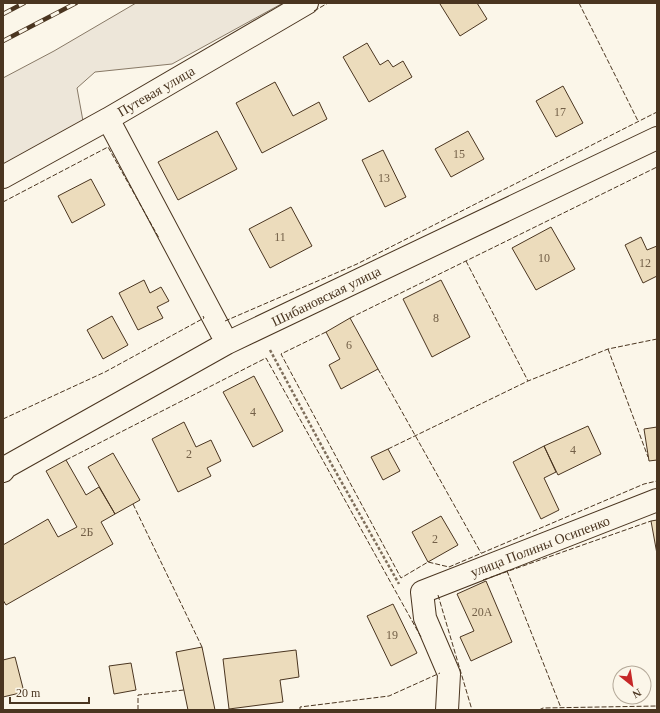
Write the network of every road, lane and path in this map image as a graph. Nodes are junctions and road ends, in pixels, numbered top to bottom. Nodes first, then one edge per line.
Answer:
1 (307, 3) edge
2 (108, 119) junction
3 (657, 138) edge
4 (3, 176) edge
5 (227, 343) junction
6 (269, 348) dead end
7 (3, 471) edge
8 (657, 500) edge
9 (422, 592) junction
10 (447, 710) edge

1 - 2 street, Путевая улица
2 - 4 street, Путевая улица
2 - 5 street
3 - 5 street, Шибановская улица
5 - 7 street, Шибановская улица
6 - 9 path
8 - 9 street, улица Полины Осипенко
9 - 10 street

